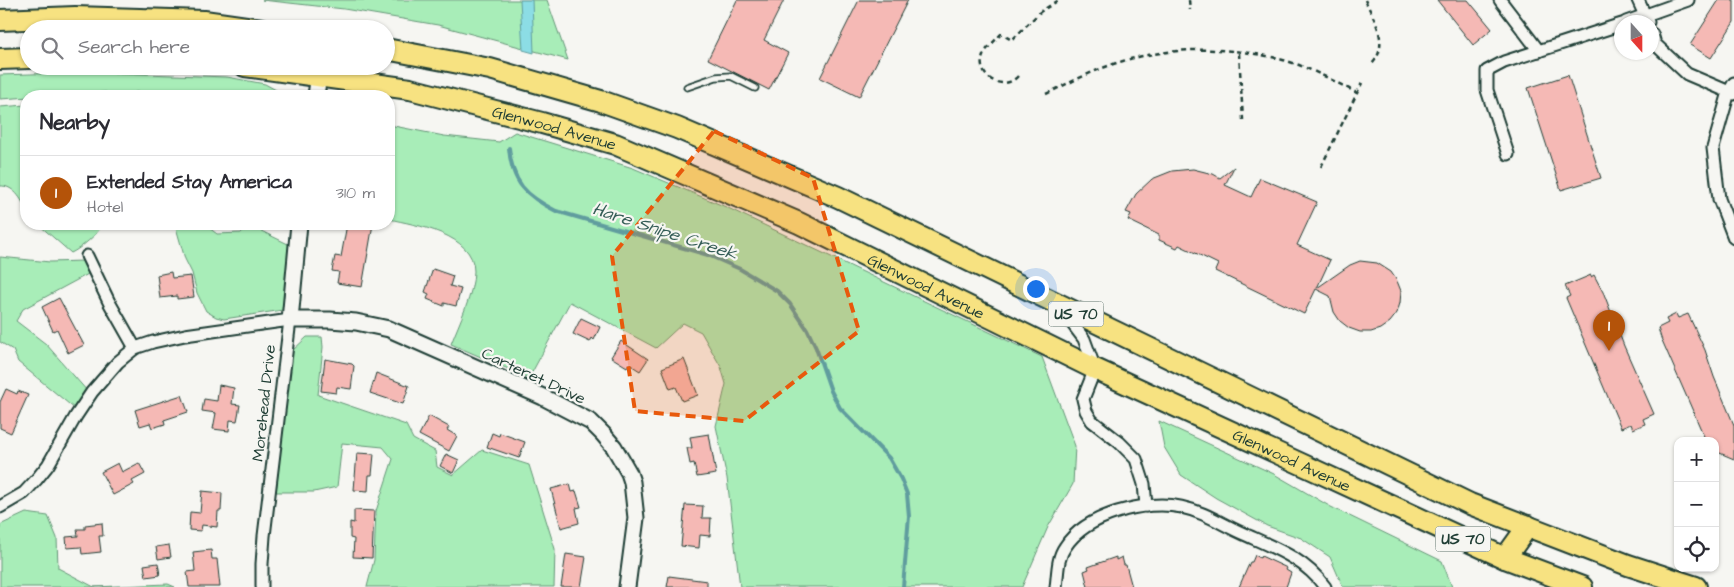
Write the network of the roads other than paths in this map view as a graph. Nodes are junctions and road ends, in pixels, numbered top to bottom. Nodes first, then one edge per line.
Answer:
1 (1500, 0) edge
2 (1638, 0) edge
3 (1688, 0) edge
4 (1644, 15) edge
5 (1655, 15) edge
6 (0, 20) edge
7 (172, 20) edge
8 (1614, 27) edge
9 (1659, 48) edge
10 (395, 51) edge
11 (1539, 51) junction
12 (20, 58) edge
13 (0, 59) edge
14 (319, 75) edge
15 (338, 75) edge
16 (687, 87) dead end
17 (756, 88) dead end
18 (317, 90) edge
19 (1732, 90) edge
20 (1508, 154) dead end
21 (298, 230) edge
22 (1734, 238) edge
23 (87, 256) dead end
24 (1059, 306) junction
25 (290, 320) junction
26 (136, 348) junction
27 (1095, 369) junction
28 (1146, 506) junction
29 (0, 507) edge
30 (1528, 526) junction
31 (1505, 558) junction
32 (262, 587) edge
33 (627, 587) edge
34 (1056, 587) edge
35 (1325, 587) edge
36 (1582, 587) edge
37 (1696, 587) edge

1 - 11 street
2 - 4 street
3 - 5 street
6 - 7 highway
8 - 11 street
9 - 19 street
10 - 24 highway, US 70
11 - 20 street
12 - 13 highway
14 - 18 street
15 - 27 highway, Glenwood Avenue / US 70
16 - 17 lane
19 - 22 street
21 - 25 street, Morehead Drive
23 - 26 street
24 - 27 street
24 - 30 highway, US 70
25 - 26 street
25 - 32 street, Morehead Drive
25 - 33 street, Carteret Drive
26 - 29 street
27 - 28 street
27 - 31 highway, Glenwood Avenue / US 70
28 - 34 street
28 - 35 street
30 - 31 highway
30 - 37 highway, US 70
31 - 36 highway, Glenwood Avenue / US 70

